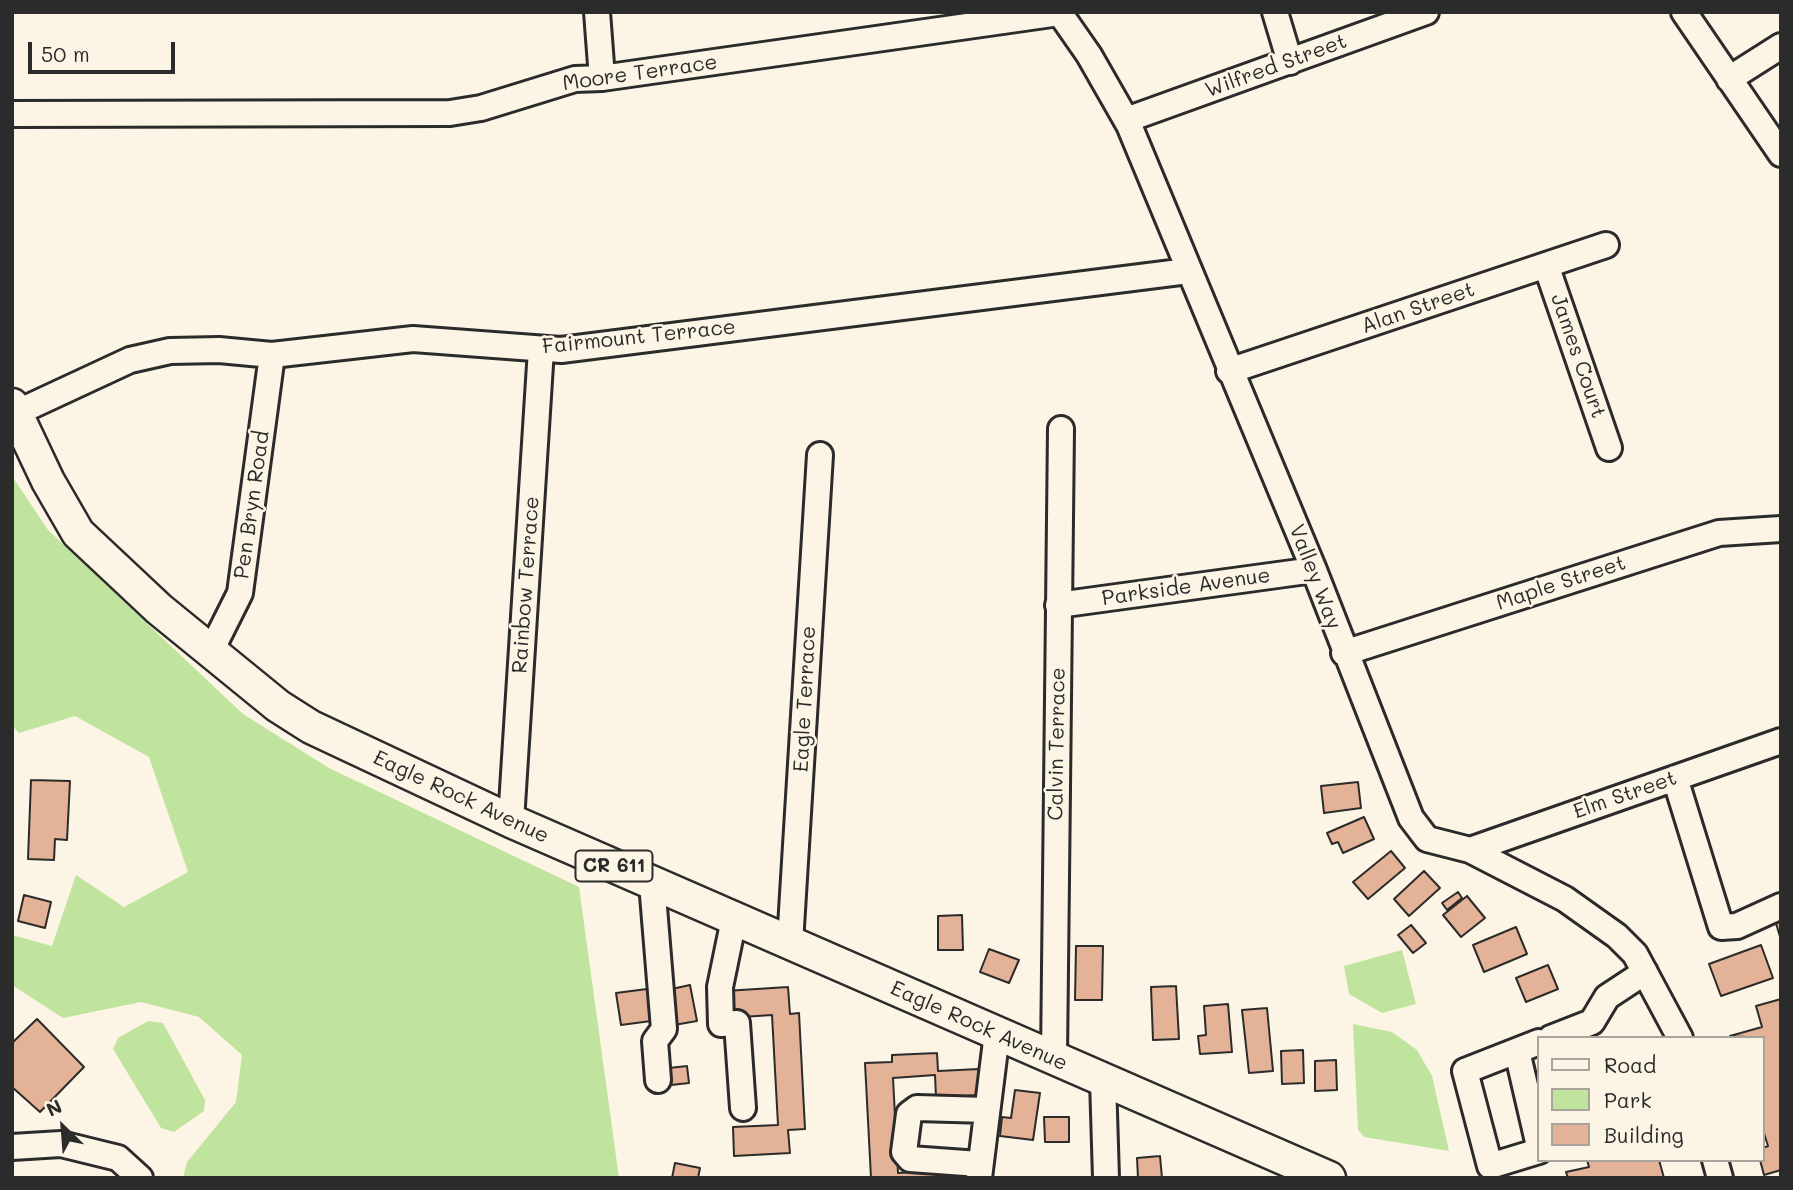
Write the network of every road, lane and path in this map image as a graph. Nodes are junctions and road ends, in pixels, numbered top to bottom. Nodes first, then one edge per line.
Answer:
1 (597, 12) edge
2 (1275, 12) edge
3 (1426, 12) edge
4 (1684, 12) edge
5 (1059, 13) edge
6 (1781, 46) edge
7 (1290, 62) junction
8 (601, 78) junction
9 (1729, 79) junction
10 (12, 114) edge
11 (1126, 120) junction
12 (1781, 154) edge
13 (1606, 245) dead end
14 (1546, 265) junction
15 (1188, 271) junction
16 (541, 349) junction
17 (272, 355) junction
18 (1229, 371) junction
19 (14, 409) edge
20 (1061, 429) dead end
21 (1609, 448) dead end
22 (820, 455) dead end
23 (1781, 529) edge
24 (1314, 570) junction
25 (1058, 605) junction
26 (212, 649) junction
27 (1344, 653) junction
28 (1781, 742) edge
29 (1675, 778) junction
30 (511, 821) junction
31 (1470, 850) junction
32 (652, 883) junction
33 (1781, 906) edge
34 (734, 919) junction
35 (790, 943) junction
36 (1645, 972) junction
37 (997, 1033) junction
38 (1556, 1036) edge
39 (1679, 1036) edge
40 (1528, 1046) edge
41 (1054, 1058) junction
42 (658, 1080) dead end
43 (1103, 1080) junction
44 (743, 1108) dead end
45 (987, 1110) junction
46 (1538, 1140) edge
47 (12, 1147) edge
48 (1538, 1149) edge
49 (979, 1171) edge
50 (140, 1178) edge
51 (1106, 1178) edge
52 (1329, 1178) edge

1 - 8 street
2 - 7 street
3 - 7 street, Wilfred Street
4 - 9 street
5 - 8 street, Moore Terrace
5 - 11 street, Valley Way
6 - 9 street
7 - 11 street, Wilfred Street
8 - 10 street, Moore Terrace
9 - 12 street
11 - 15 street, Valley Way
13 - 14 street, Alan Street
14 - 18 street, Alan Street
14 - 21 street, James Court
15 - 16 street, Fairmount Terrace
15 - 18 street, Valley Way
16 - 17 street, Fairmount Terrace
16 - 30 street, Rainbow Terrace
17 - 19 street, Fairmount Terrace
17 - 26 street, Pen Bryn Road
18 - 24 street, Valley Way
19 - 26 main road, Eagle Rock Avenue / CR 611
20 - 25 street, Calvin Terrace
22 - 35 street, Eagle Terrace
23 - 27 street, Maple Street
24 - 25 street, Parkside Avenue
24 - 27 street, Valley Way
25 - 41 street, Calvin Terrace
26 - 30 main road, Eagle Rock Avenue / CR 611
27 - 31 street, Valley Way
28 - 29 street, Elm Street
29 - 31 street, Elm Street
29 - 33 street
30 - 32 main road, Eagle Rock Avenue / CR 611
31 - 36 street, Valley Way
32 - 34 main road, Eagle Rock Avenue / CR 611
32 - 42 street
34 - 35 main road, Eagle Rock Avenue / CR 611
34 - 44 street
35 - 37 main road, Eagle Rock Avenue / CR 611
36 - 38 street
36 - 39 street, Valley Way
37 - 41 main road, Eagle Rock Avenue / CR 611
37 - 45 street
40 - 46 street
40 - 48 street
41 - 43 main road, Eagle Rock Avenue / CR 611
43 - 51 street
43 - 52 main road, Eagle Rock Avenue / CR 611
45 - 49 street
45 - 49 street
47 - 50 street

